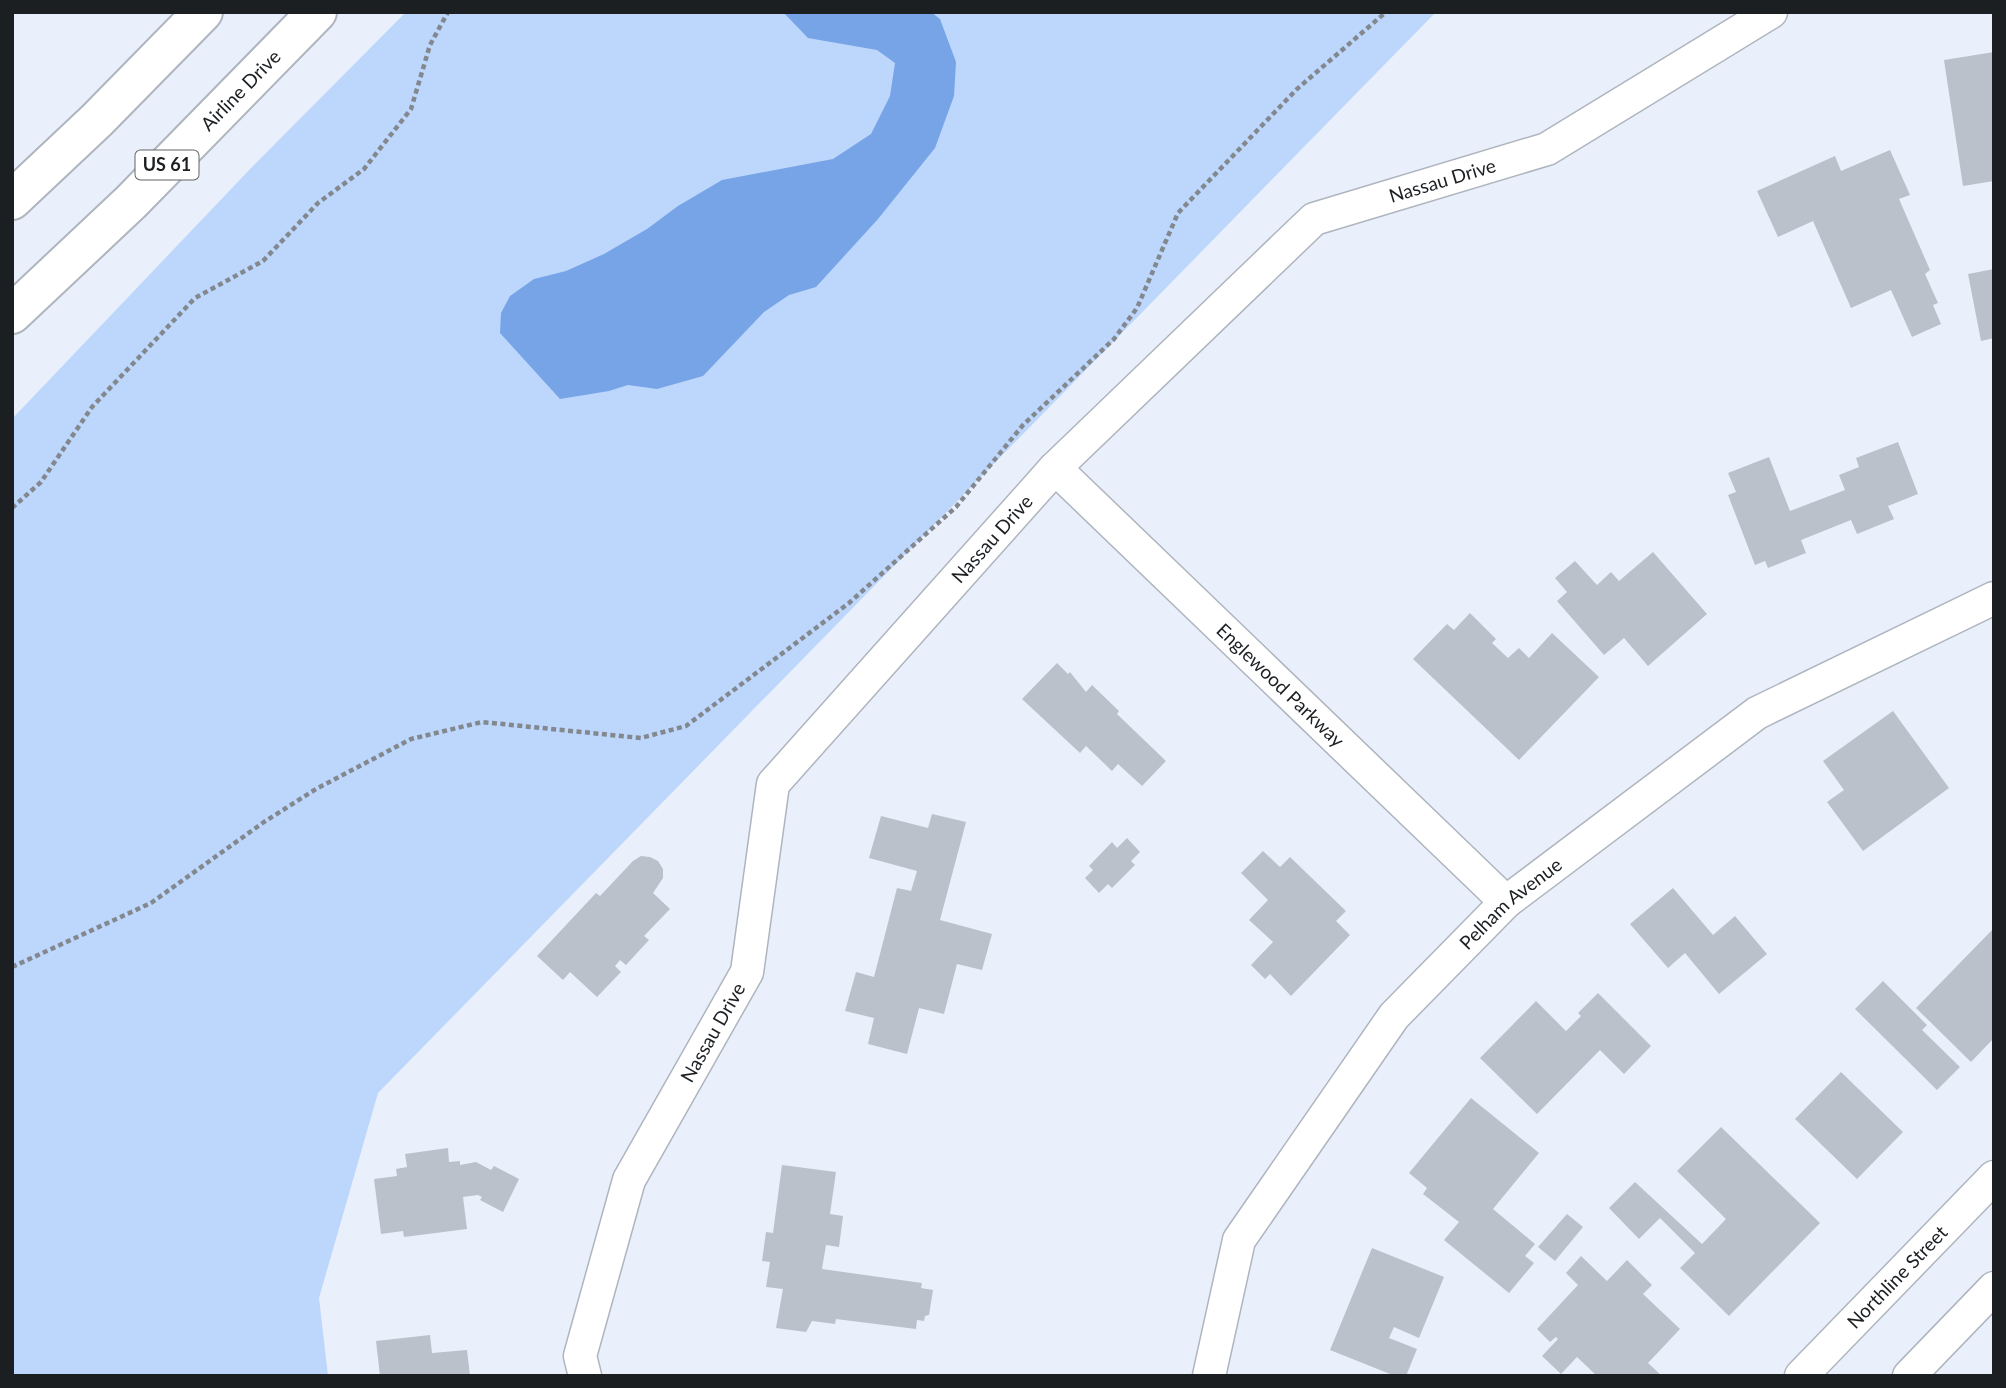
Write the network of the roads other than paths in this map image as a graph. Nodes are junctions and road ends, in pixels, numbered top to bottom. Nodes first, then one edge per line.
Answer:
1 (203, 12) edge
2 (317, 12) edge
3 (1771, 12) edge
4 (12, 200) edge
5 (12, 314) edge
6 (1055, 468) junction
7 (1994, 598) edge
8 (1506, 902) junction
9 (1994, 1177) edge
10 (1994, 1288) edge
11 (585, 1376) edge
12 (1209, 1376) edge
13 (1801, 1376) edge
14 (1909, 1376) edge

1 - 4 highway
2 - 5 highway, Airline Drive / US 61
3 - 6 street, Nassau Drive
6 - 8 street, Englewood Parkway
6 - 11 street, Nassau Drive
7 - 8 street, Pelham Avenue
8 - 12 street, Pelham Avenue
9 - 13 street, Northline Street
10 - 14 street

